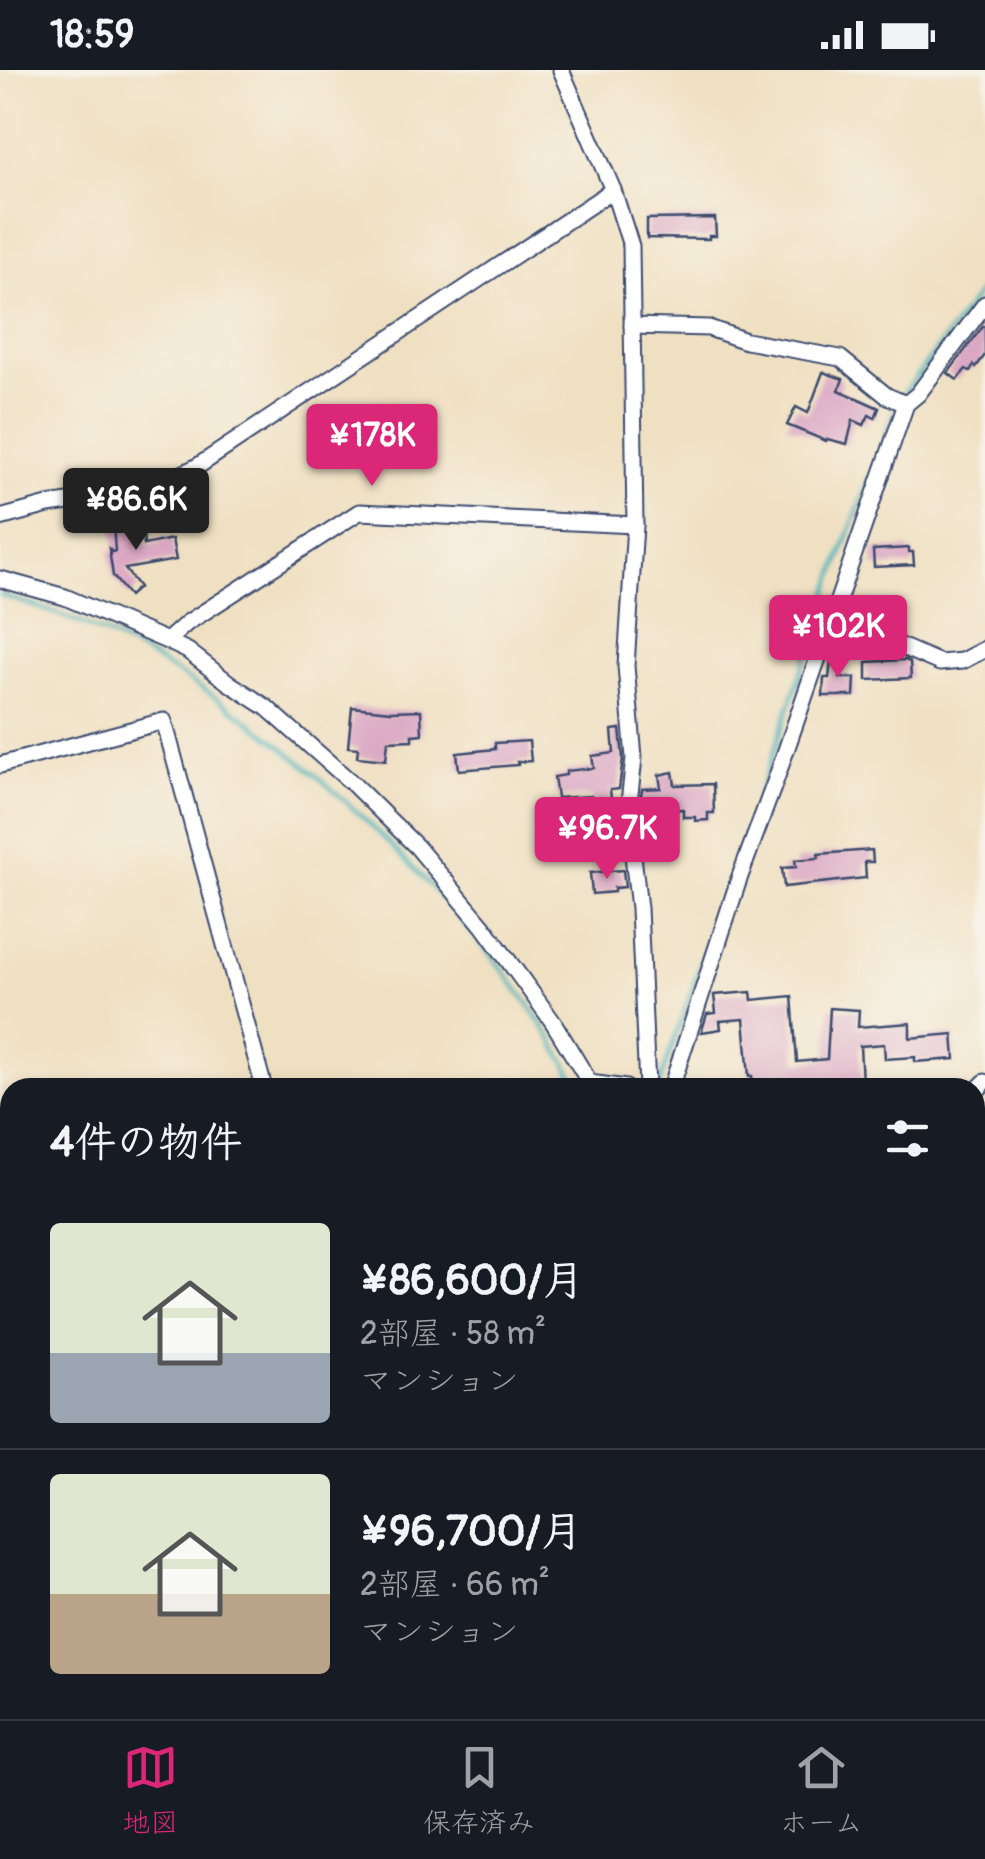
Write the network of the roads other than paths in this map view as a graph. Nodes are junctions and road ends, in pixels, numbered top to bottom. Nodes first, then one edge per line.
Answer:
1 (561, 70) edge
2 (613, 190) junction
3 (985, 304) edge
4 (632, 326) junction
5 (906, 404) junction
6 (0, 518) edge
7 (635, 525) junction
8 (0, 579) edge
9 (832, 617) junction
10 (168, 640) junction
11 (985, 649) edge
12 (0, 764) edge
13 (261, 1078) edge
14 (588, 1078) edge
15 (647, 1078) edge
16 (674, 1078) edge

1 - 2 street
2 - 4 street
2 - 6 street
3 - 5 street
4 - 5 street
4 - 7 street
5 - 9 street
7 - 10 street
7 - 15 street
8 - 10 street
9 - 11 street
9 - 16 street
10 - 14 street
12 - 13 street

